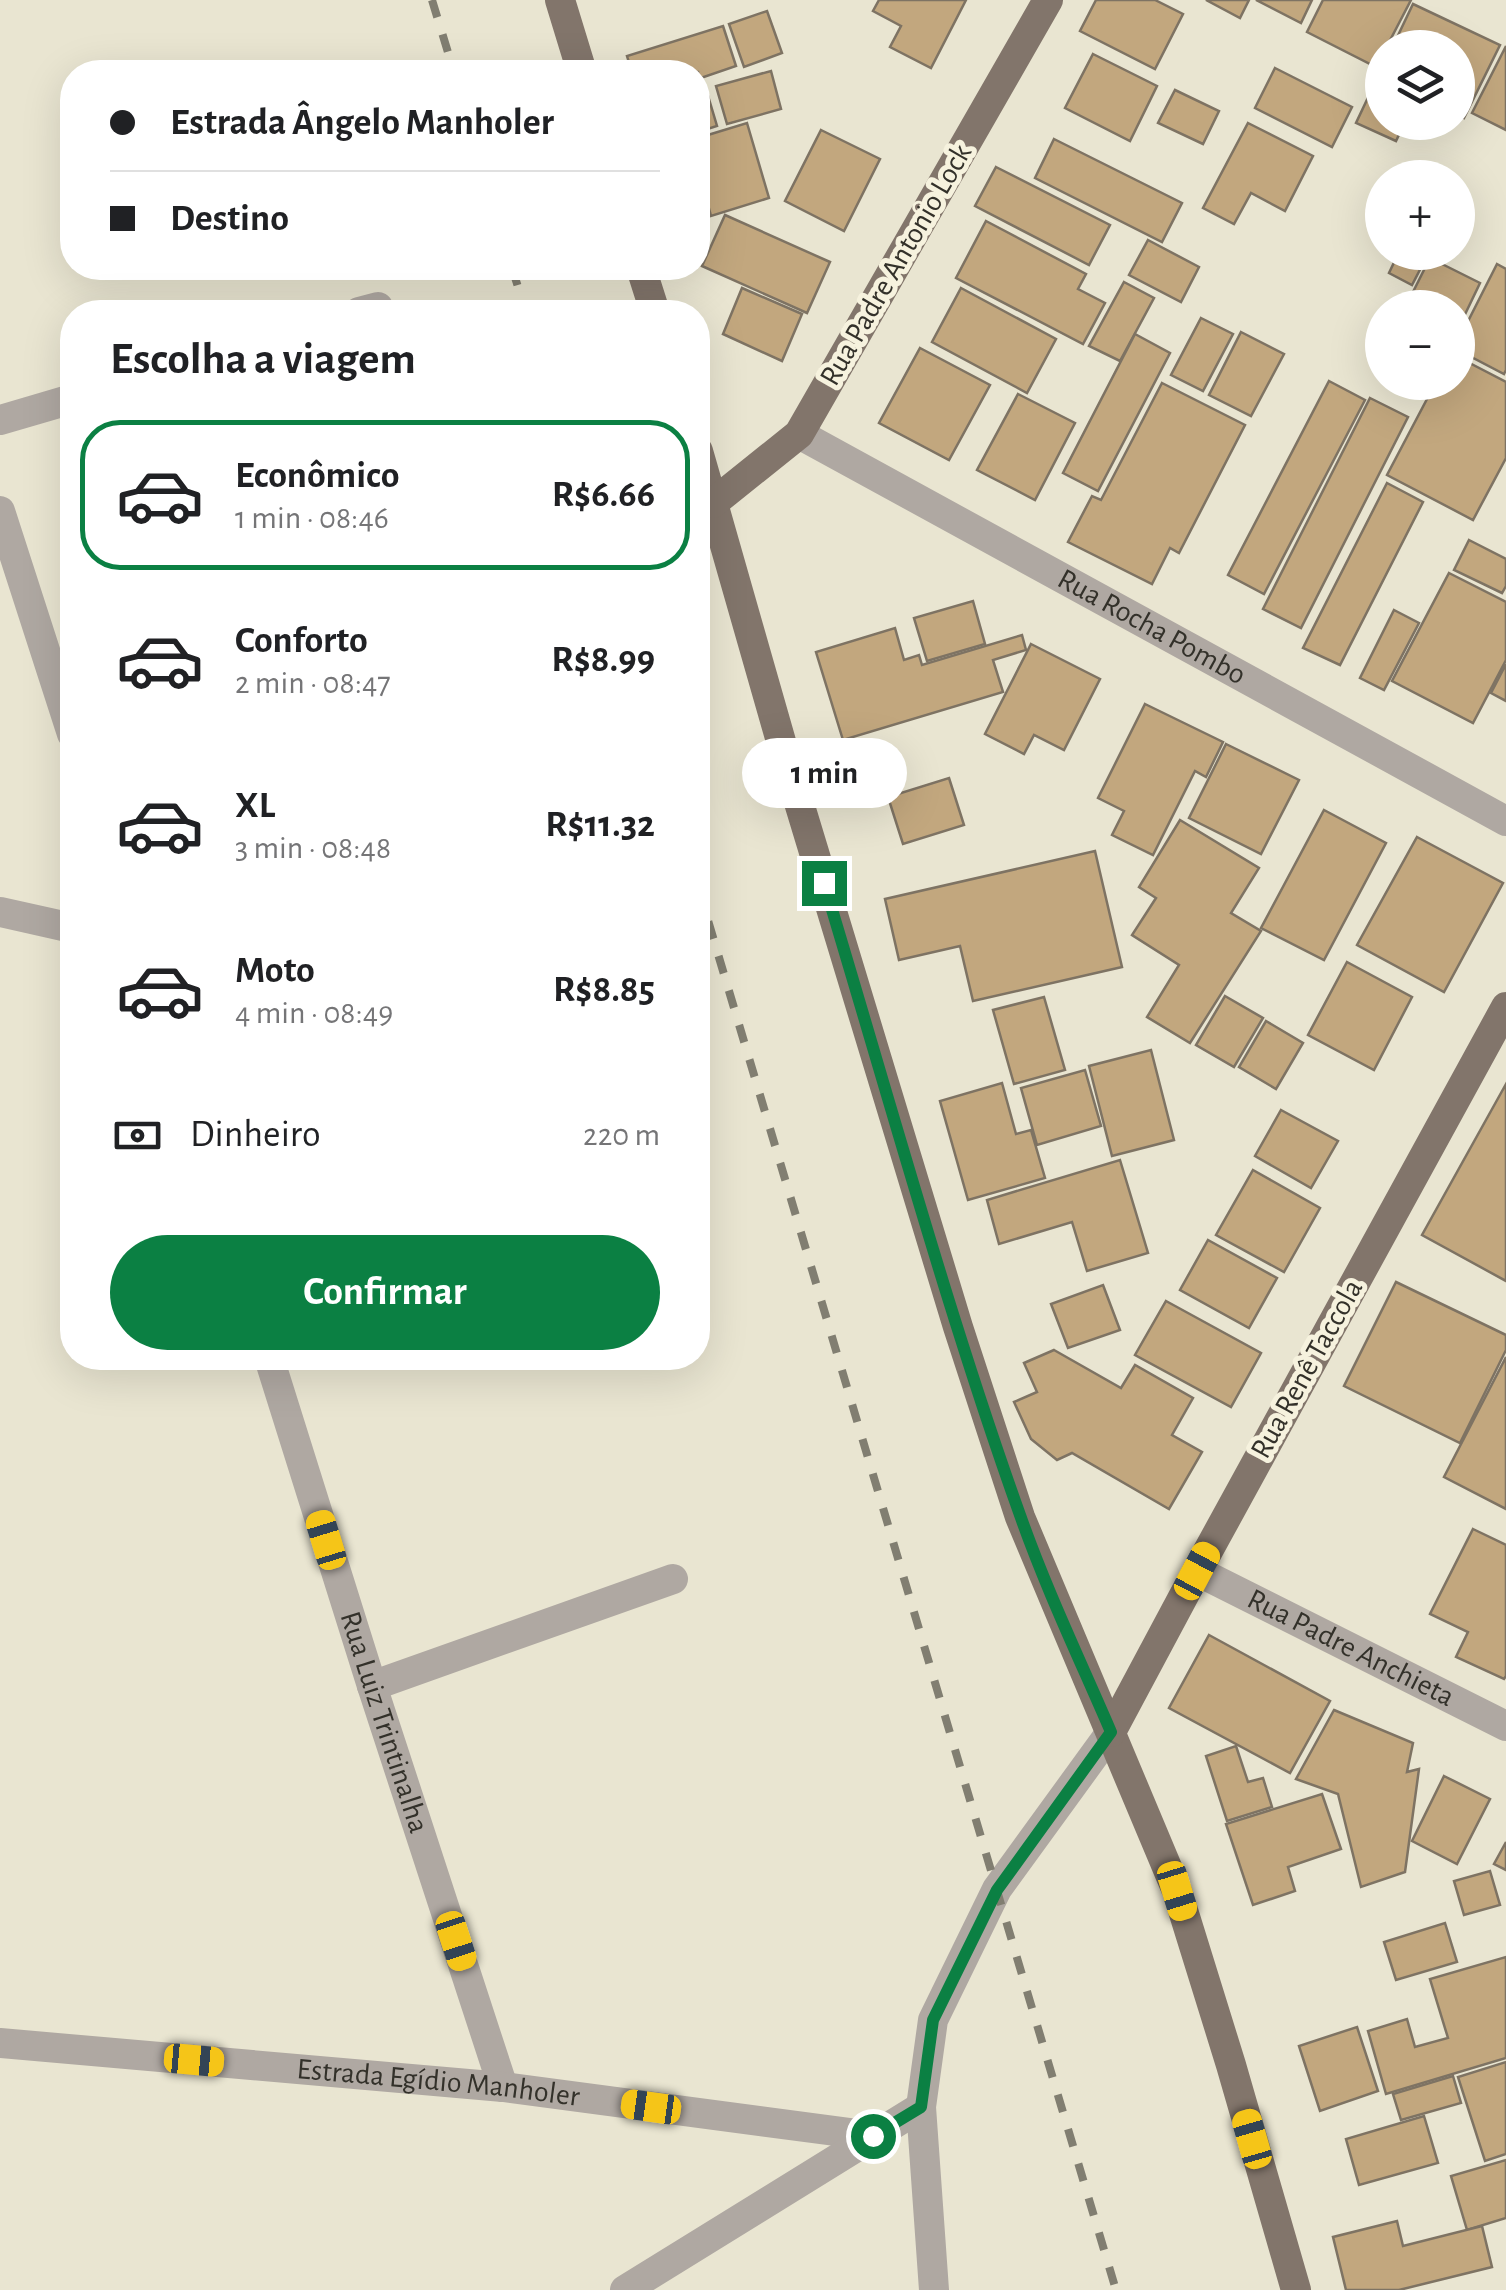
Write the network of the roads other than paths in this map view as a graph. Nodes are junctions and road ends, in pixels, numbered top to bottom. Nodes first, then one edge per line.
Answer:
1 (560, 0) edge
2 (1048, 0) edge
3 (578, 60) edge
4 (60, 402) edge
5 (0, 420) edge
6 (799, 434) junction
7 (710, 490) edge
8 (714, 503) junction
9 (0, 511) edge
10 (60, 697) edge
11 (1506, 821) edge
12 (0, 912) edge
13 (60, 925) edge
14 (1506, 1007) edge
15 (273, 1370) edge
16 (1197, 1571) junction
17 (672, 1580) dead end
18 (372, 1686) junction
19 (1506, 1726) edge
20 (1111, 1732) junction
21 (0, 2043) edge
22 (503, 2087) junction
23 (921, 2107) junction
24 (873, 2136) junction
25 (624, 2290) edge
26 (934, 2290) edge
27 (1296, 2290) edge

1 - 3 main road
2 - 6 main road, Rua Padre Antonio Lock
4 - 5 street
6 - 8 main road, Rua Padre Antonio Lock
6 - 11 street, Rua Rocha Pombo
7 - 8 main road
8 - 20 main road
9 - 10 street
12 - 13 street
14 - 16 main road, Rua Renê Taccola
15 - 18 street, Rua Luiz Trintinalha
16 - 19 street, Rua Padre Anchieta
16 - 20 main road, Rua Renê Taccola
17 - 18 street
18 - 22 street, Rua Luiz Trintinalha
20 - 23 street
20 - 27 main road
21 - 22 street, Estrada Egídio Manholer
22 - 24 street, Estrada Egídio Manholer
23 - 24 street
23 - 26 street
24 - 25 street

